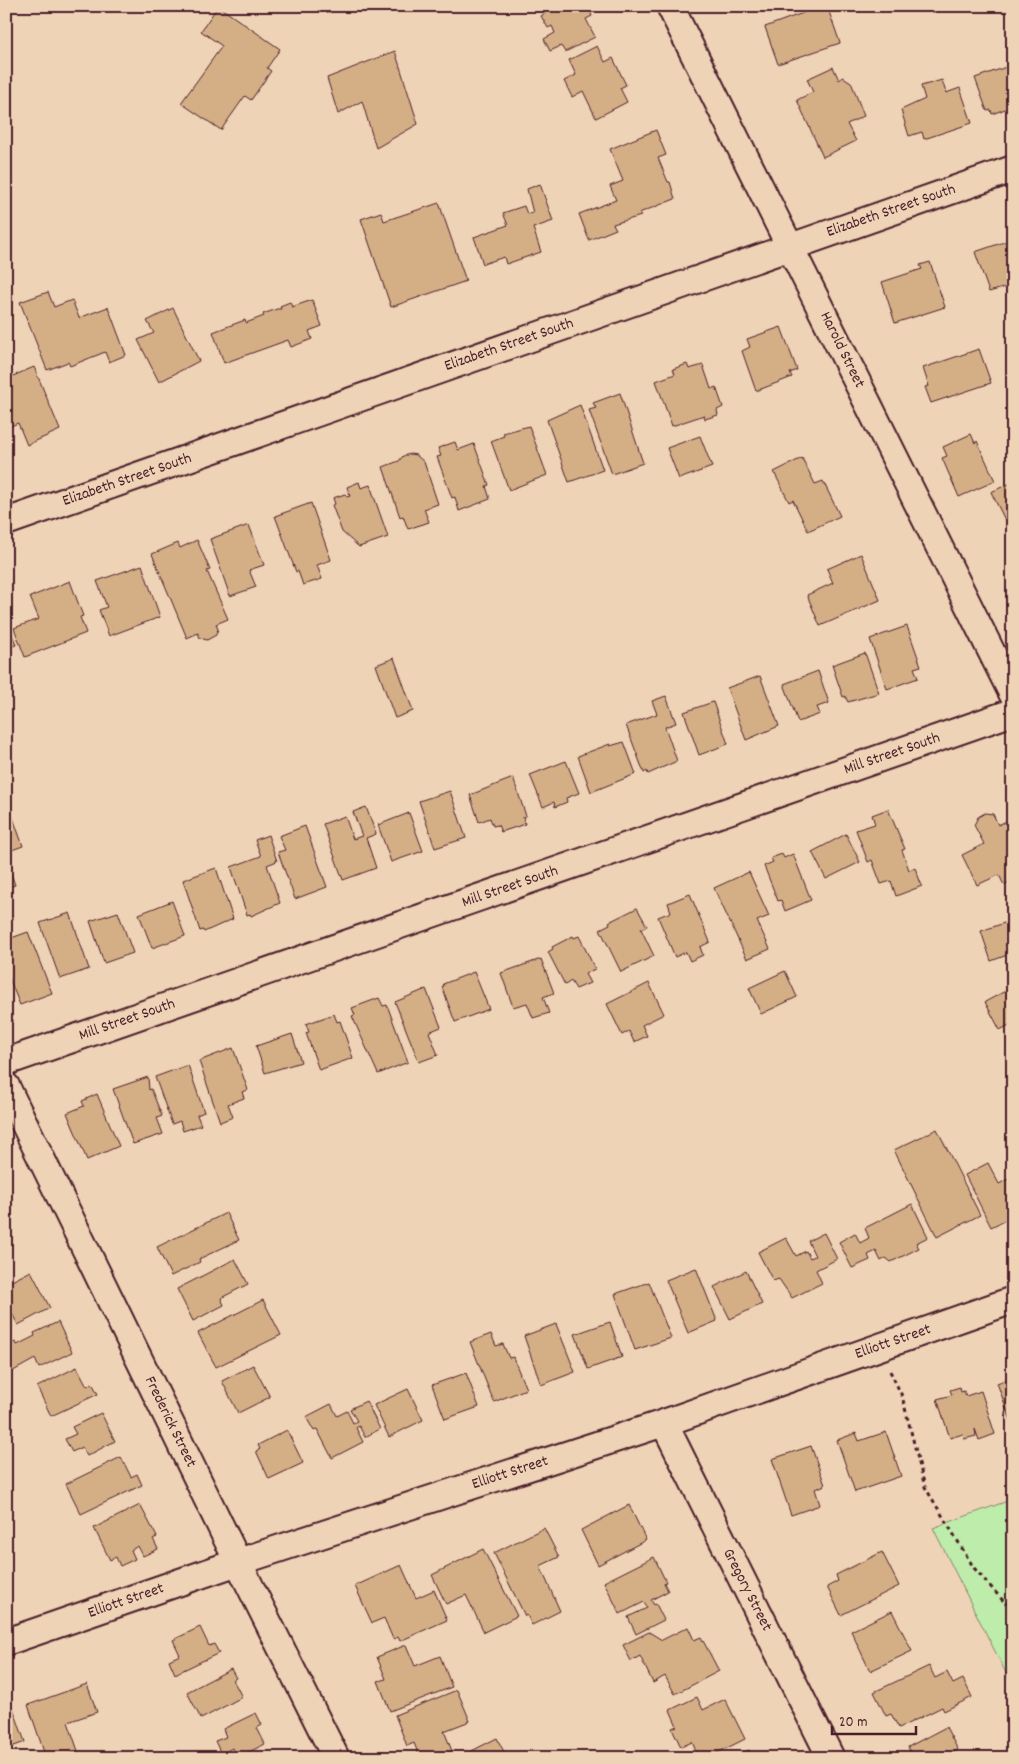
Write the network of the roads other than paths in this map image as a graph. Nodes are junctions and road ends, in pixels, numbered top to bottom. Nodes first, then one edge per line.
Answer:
1 (670, 6) edge
2 (1013, 169) edge
3 (790, 246) junction
4 (6, 522) edge
5 (1013, 695) edge
6 (1013, 712) edge
7 (6, 1062) edge
8 (6, 1086) edge
9 (1013, 1300) edge
10 (664, 1423) junction
11 (238, 1562) junction
12 (6, 1642) edge
13 (336, 1758) edge
14 (831, 1758) edge

1 - 3 street, Harold Street
2 - 3 street, Elizabeth Street South
3 - 4 street, Elizabeth Street South
3 - 5 street, Harold Street
6 - 7 street, Mill Street South
8 - 11 street, Frederick Street
9 - 10 street, Elliott Street
10 - 11 street, Elliott Street
10 - 14 street, Gregory Street
11 - 12 street, Elliott Street
11 - 13 street, Frederick Street

